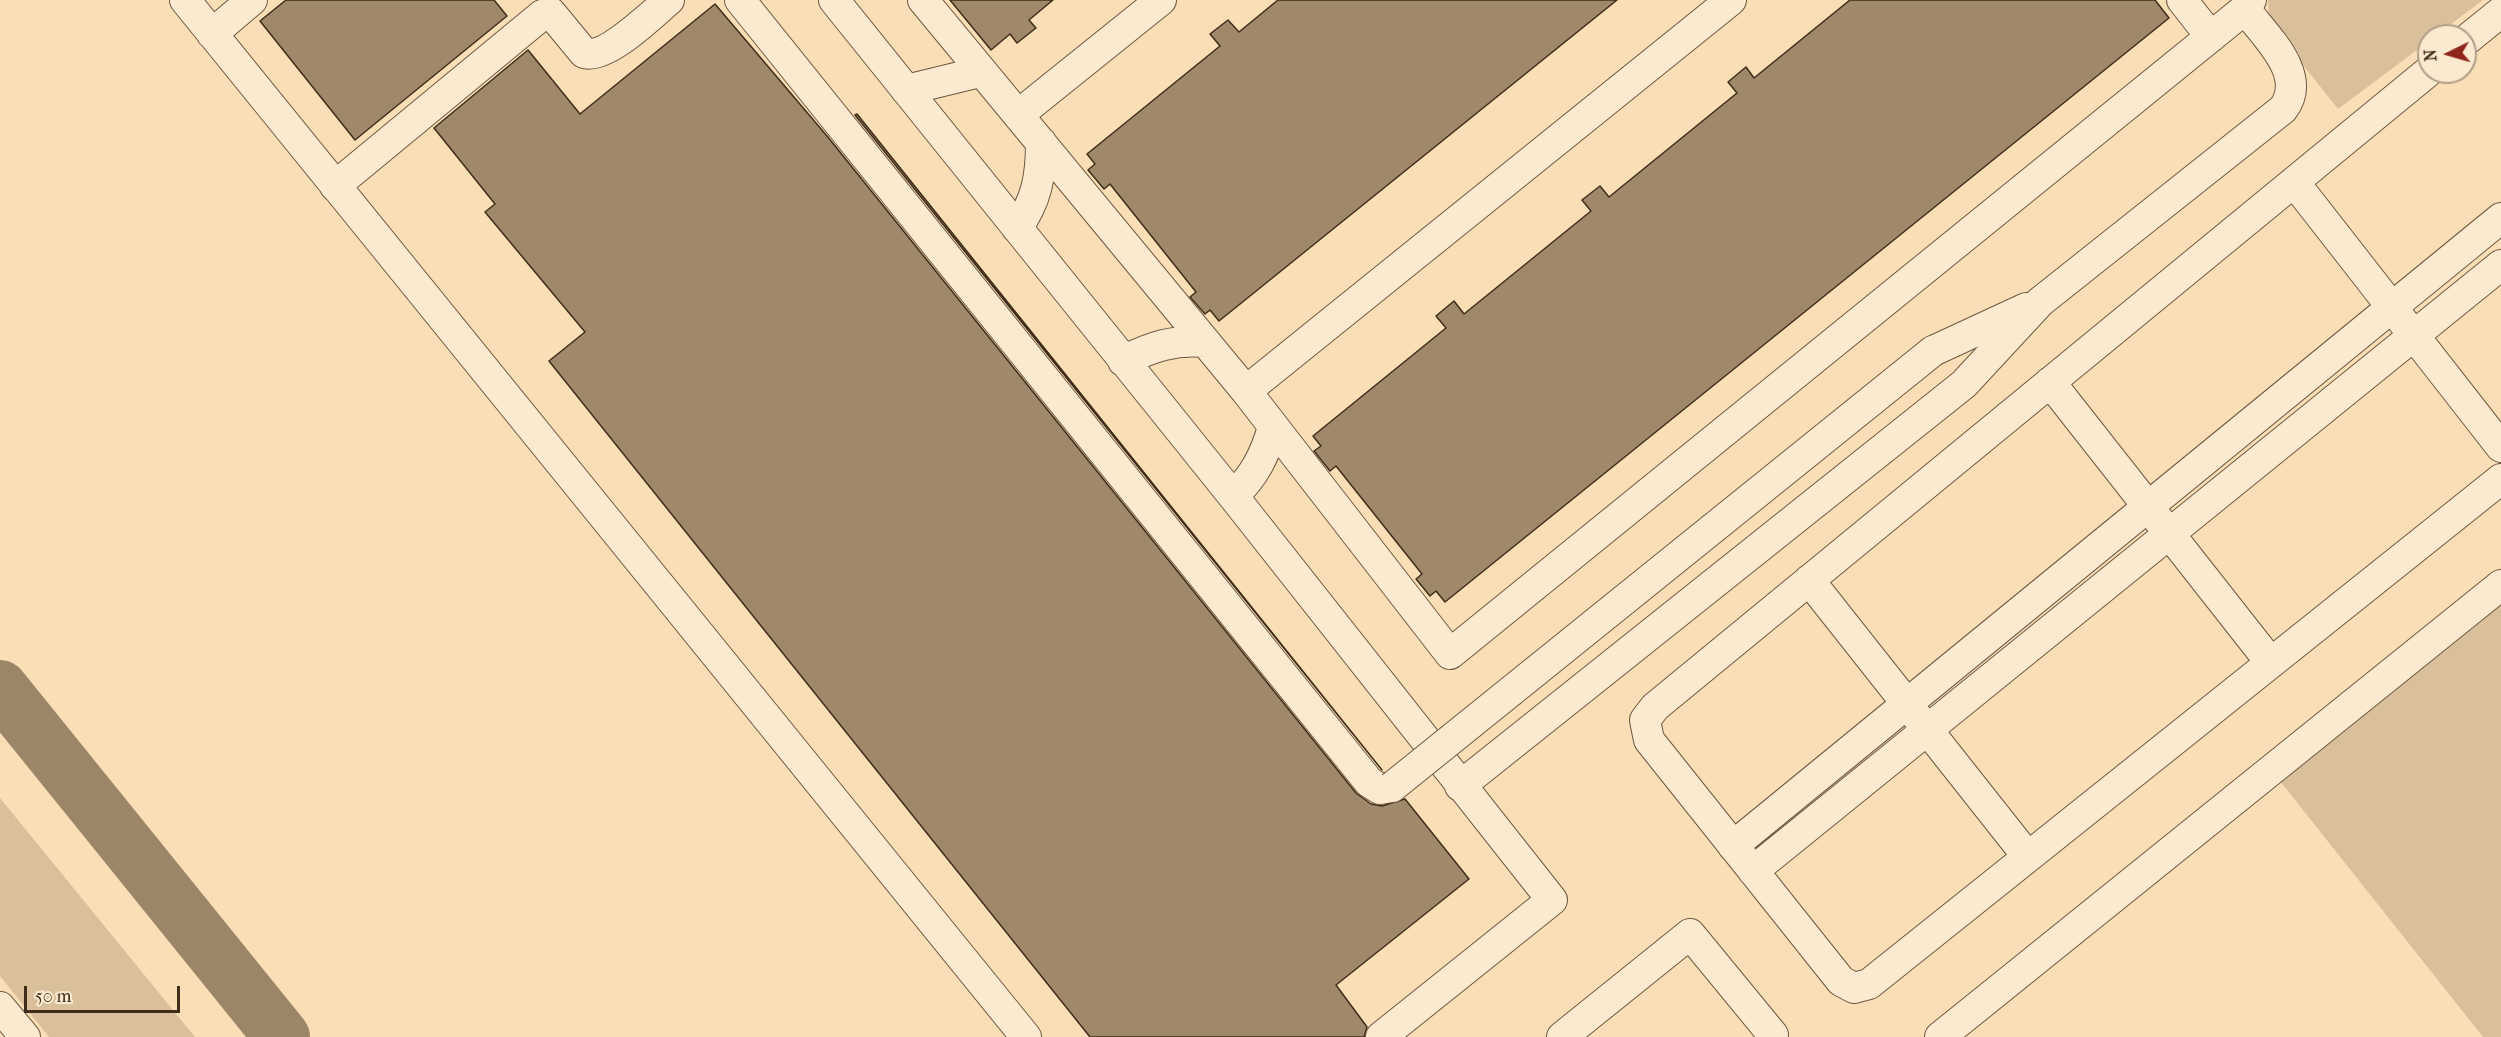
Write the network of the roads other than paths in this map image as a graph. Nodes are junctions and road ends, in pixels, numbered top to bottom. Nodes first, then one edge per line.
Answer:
1 (185, 0) edge
2 (252, 0) edge
3 (669, 0) edge
4 (740, 0) edge
5 (923, 0) edge
6 (1161, 0) edge
7 (1731, 0) edge
8 (2182, 0) edge
9 (845, 5) edge
10 (2238, 7) edge
11 (2501, 12) edge
12 (2477, 31) edge
13 (212, 34) junction
14 (2211, 37) junction
15 (980, 72) junction
16 (2417, 81) edge
17 (906, 90) junction
18 (1018, 115) junction
19 (1041, 142) junction
20 (2294, 182) junction
21 (335, 186) junction
22 (2501, 218) edge
23 (1017, 228) junction
24 (2501, 264) edge
25 (2040, 302) junction
26 (2392, 307) junction
27 (2414, 335) junction
28 (1205, 342) junction
29 (1123, 361) junction
30 (2050, 382) junction
31 (1246, 391) junction
32 (1273, 427) junction
33 (2501, 447) edge
34 (2501, 479) edge
35 (1233, 496) junction
36 (2148, 506) junction
37 (2169, 533) junction
38 (1809, 580) junction
39 (2501, 585) edge
40 (2271, 663) junction
41 (1907, 703) junction
42 (1927, 729) junction
43 (1460, 786) junction
44 (1733, 846) junction
45 (2028, 857) junction
46 (1753, 871) junction
47 (0, 1007) edge
48 (25, 1037) edge
49 (1026, 1037) edge
50 (1381, 1037) edge
51 (1562, 1037) edge
52 (1770, 1037) edge
53 (1940, 1037) edge

1 - 13 street
2 - 13 street
3 - 21 street
4 - 25 street, bridge
5 - 15 street
6 - 18 street
7 - 31 street
8 - 14 street
9 - 17 street
10 - 14 street
10 - 25 street
11 - 12 street
13 - 21 street
14 - 32 street
15 - 17 street
15 - 18 street
16 - 20 street
17 - 23 street
18 - 19 street
19 - 23 street
19 - 28 street
20 - 26 street
20 - 30 street
21 - 49 street
22 - 26 street
23 - 29 street
24 - 27 street
25 - 43 street
26 - 27 street
26 - 36 street
27 - 33 street
27 - 37 street
28 - 29 street
28 - 31 street
29 - 35 street
30 - 36 street
30 - 38 street
31 - 32 street
32 - 35 street
34 - 40 street
35 - 43 street
36 - 37 street
36 - 41 street
37 - 40 street
37 - 42 street
38 - 41 street
38 - 44 street
39 - 53 street
40 - 45 street
41 - 42 street
41 - 44 street
42 - 45 street
42 - 46 street
43 - 50 street
44 - 46 street
45 - 46 street
47 - 48 street
51 - 52 street

